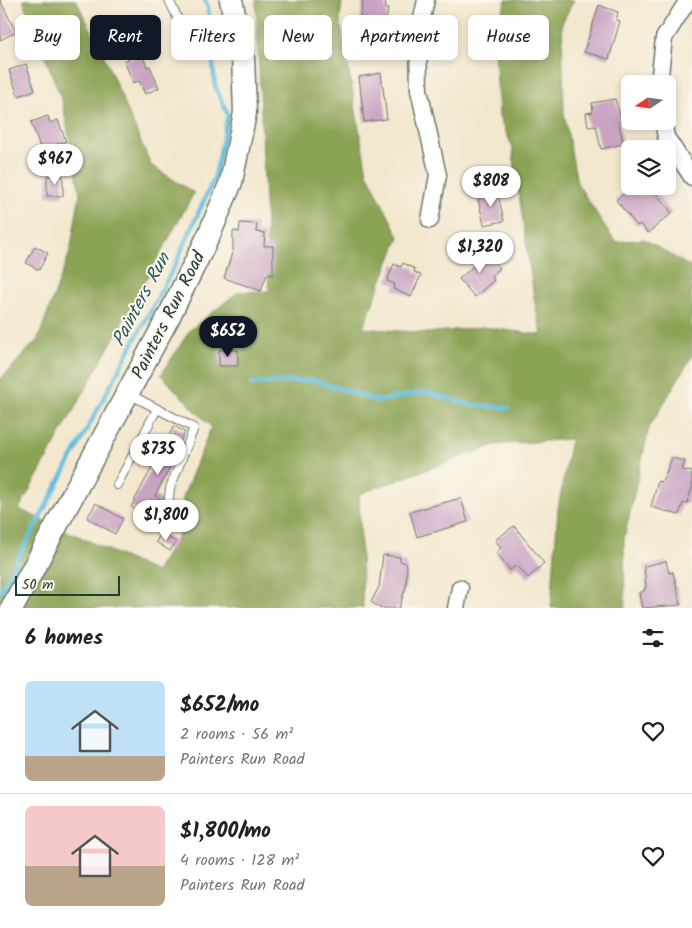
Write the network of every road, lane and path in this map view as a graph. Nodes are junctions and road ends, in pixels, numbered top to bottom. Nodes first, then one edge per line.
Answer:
1 (169, 0) edge
2 (230, 0) edge
3 (426, 0) edge
4 (688, 0) edge
5 (176, 15) edge
6 (660, 75) edge
7 (665, 130) edge
8 (692, 177) edge
9 (430, 220) dead end
10 (128, 393) junction
11 (157, 409) junction
12 (117, 485) dead end
13 (167, 516) dead end
14 (460, 588) dead end
15 (12, 608) edge
16 (456, 608) edge

1 - 5 lane
2 - 10 street, Painters Run Road
3 - 9 street
4 - 6 street
7 - 8 street
10 - 11 lane
10 - 15 street, Painters Run Road
11 - 12 lane
11 - 13 lane
14 - 16 street

